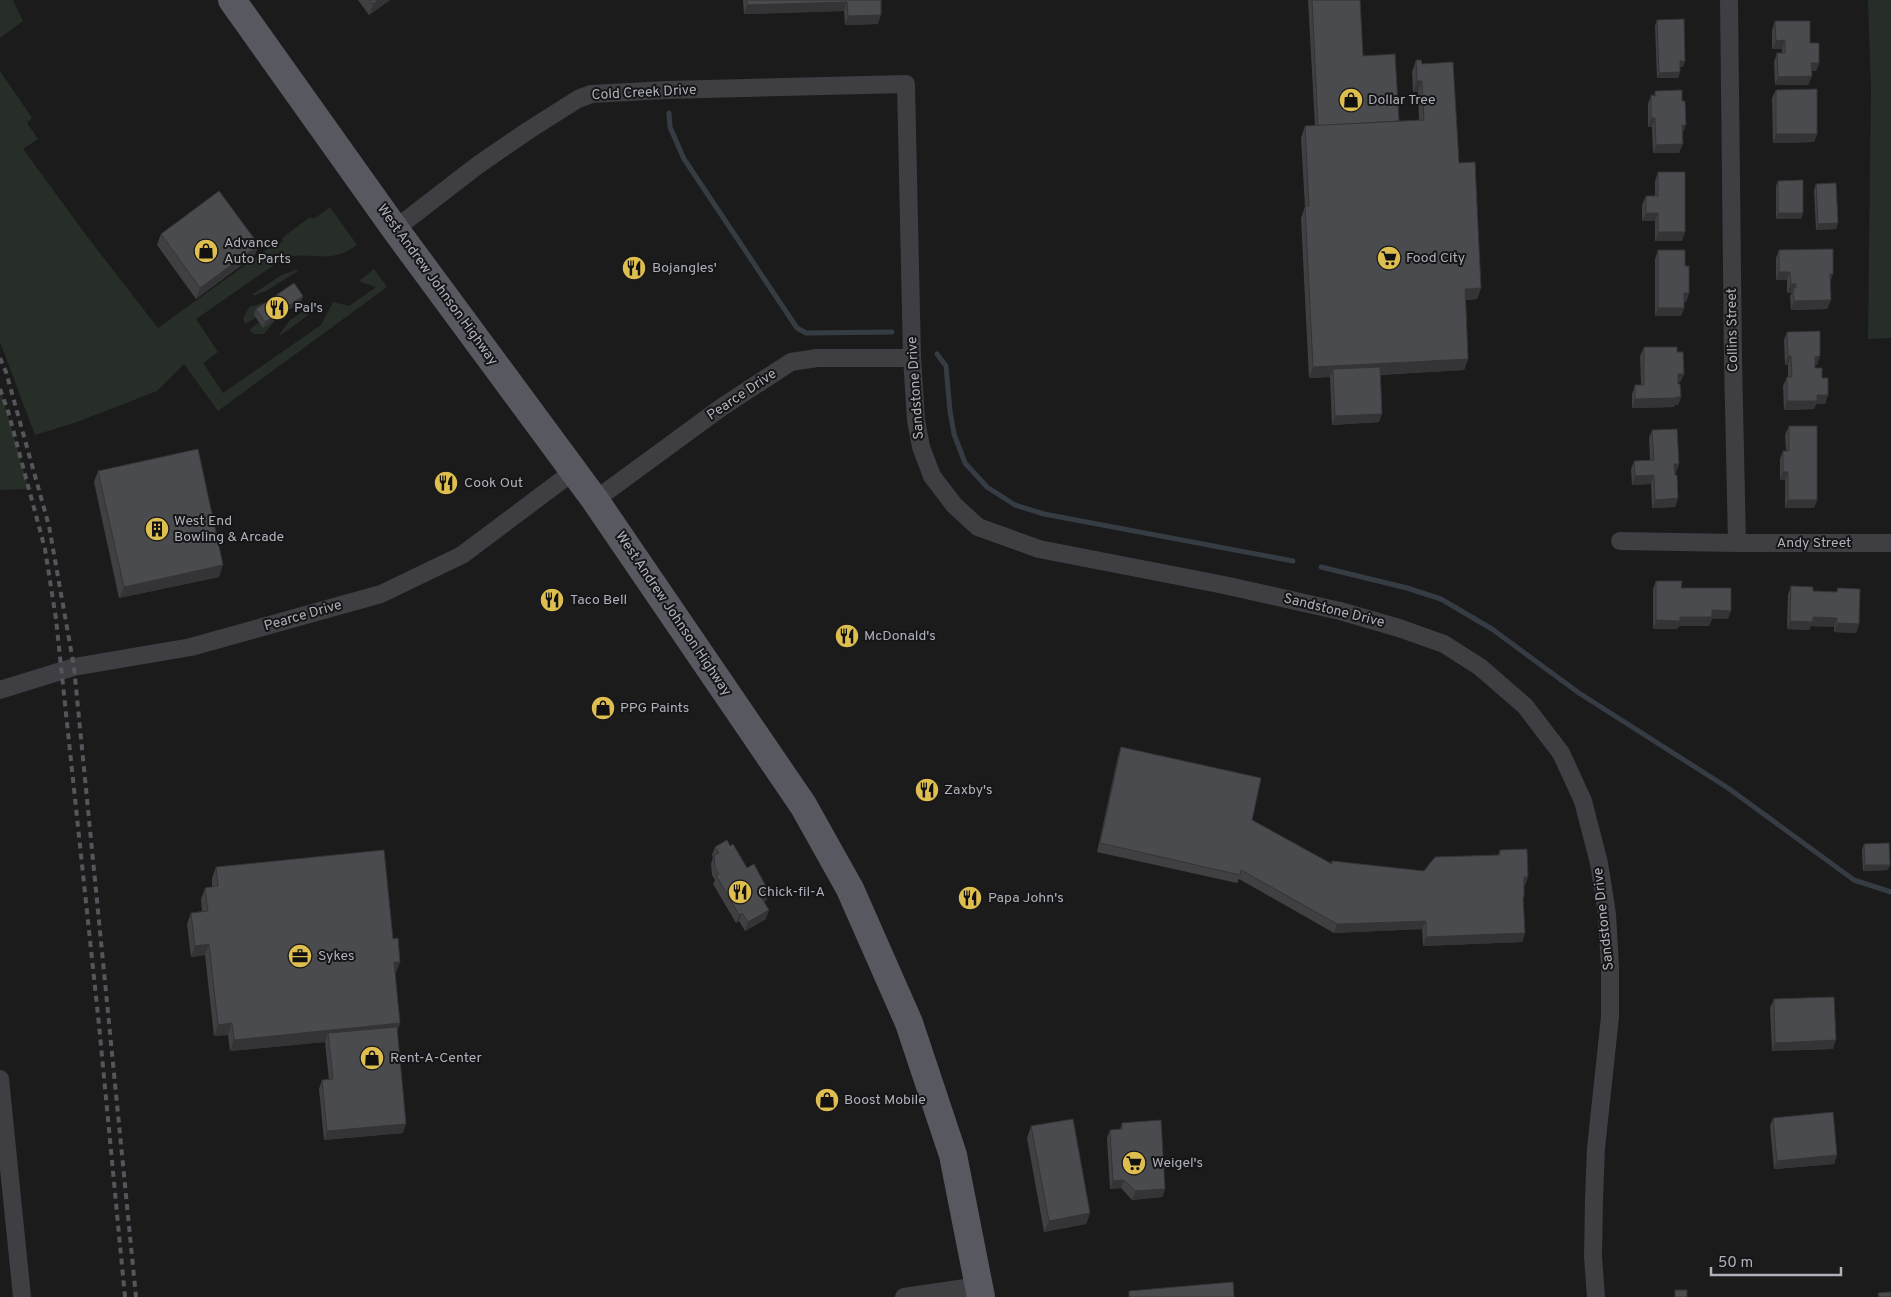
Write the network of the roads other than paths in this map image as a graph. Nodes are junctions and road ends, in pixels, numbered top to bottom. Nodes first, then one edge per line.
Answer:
1 (232, 0) edge
2 (1729, 0) edge
3 (906, 84) joint
4 (395, 229) junction
5 (912, 358) junction
6 (574, 471) junction
7 (596, 500) junction
8 (1620, 542) dead end
9 (1737, 543) junction
10 (1891, 543) edge
11 (0, 690) edge
12 (0, 1079) edge
13 (980, 1291) edge
14 (22, 1297) edge
15 (904, 1297) edge
16 (1596, 1297) edge

1 - 4 main road, West Andrew Johnson Highway
2 - 9 street, Collins Street
3 - 4 street, Cold Creek Drive
3 - 5 street, Sandstone Drive
4 - 6 main road, West Andrew Johnson Highway
5 - 7 street, Pearce Drive
5 - 16 street, Sandstone Drive
6 - 7 main road, West Andrew Johnson Highway
6 - 11 street, Pearce Drive
7 - 13 main road, West Andrew Johnson Highway
8 - 9 street
9 - 10 street, Andy Street
12 - 14 street
13 - 15 street

